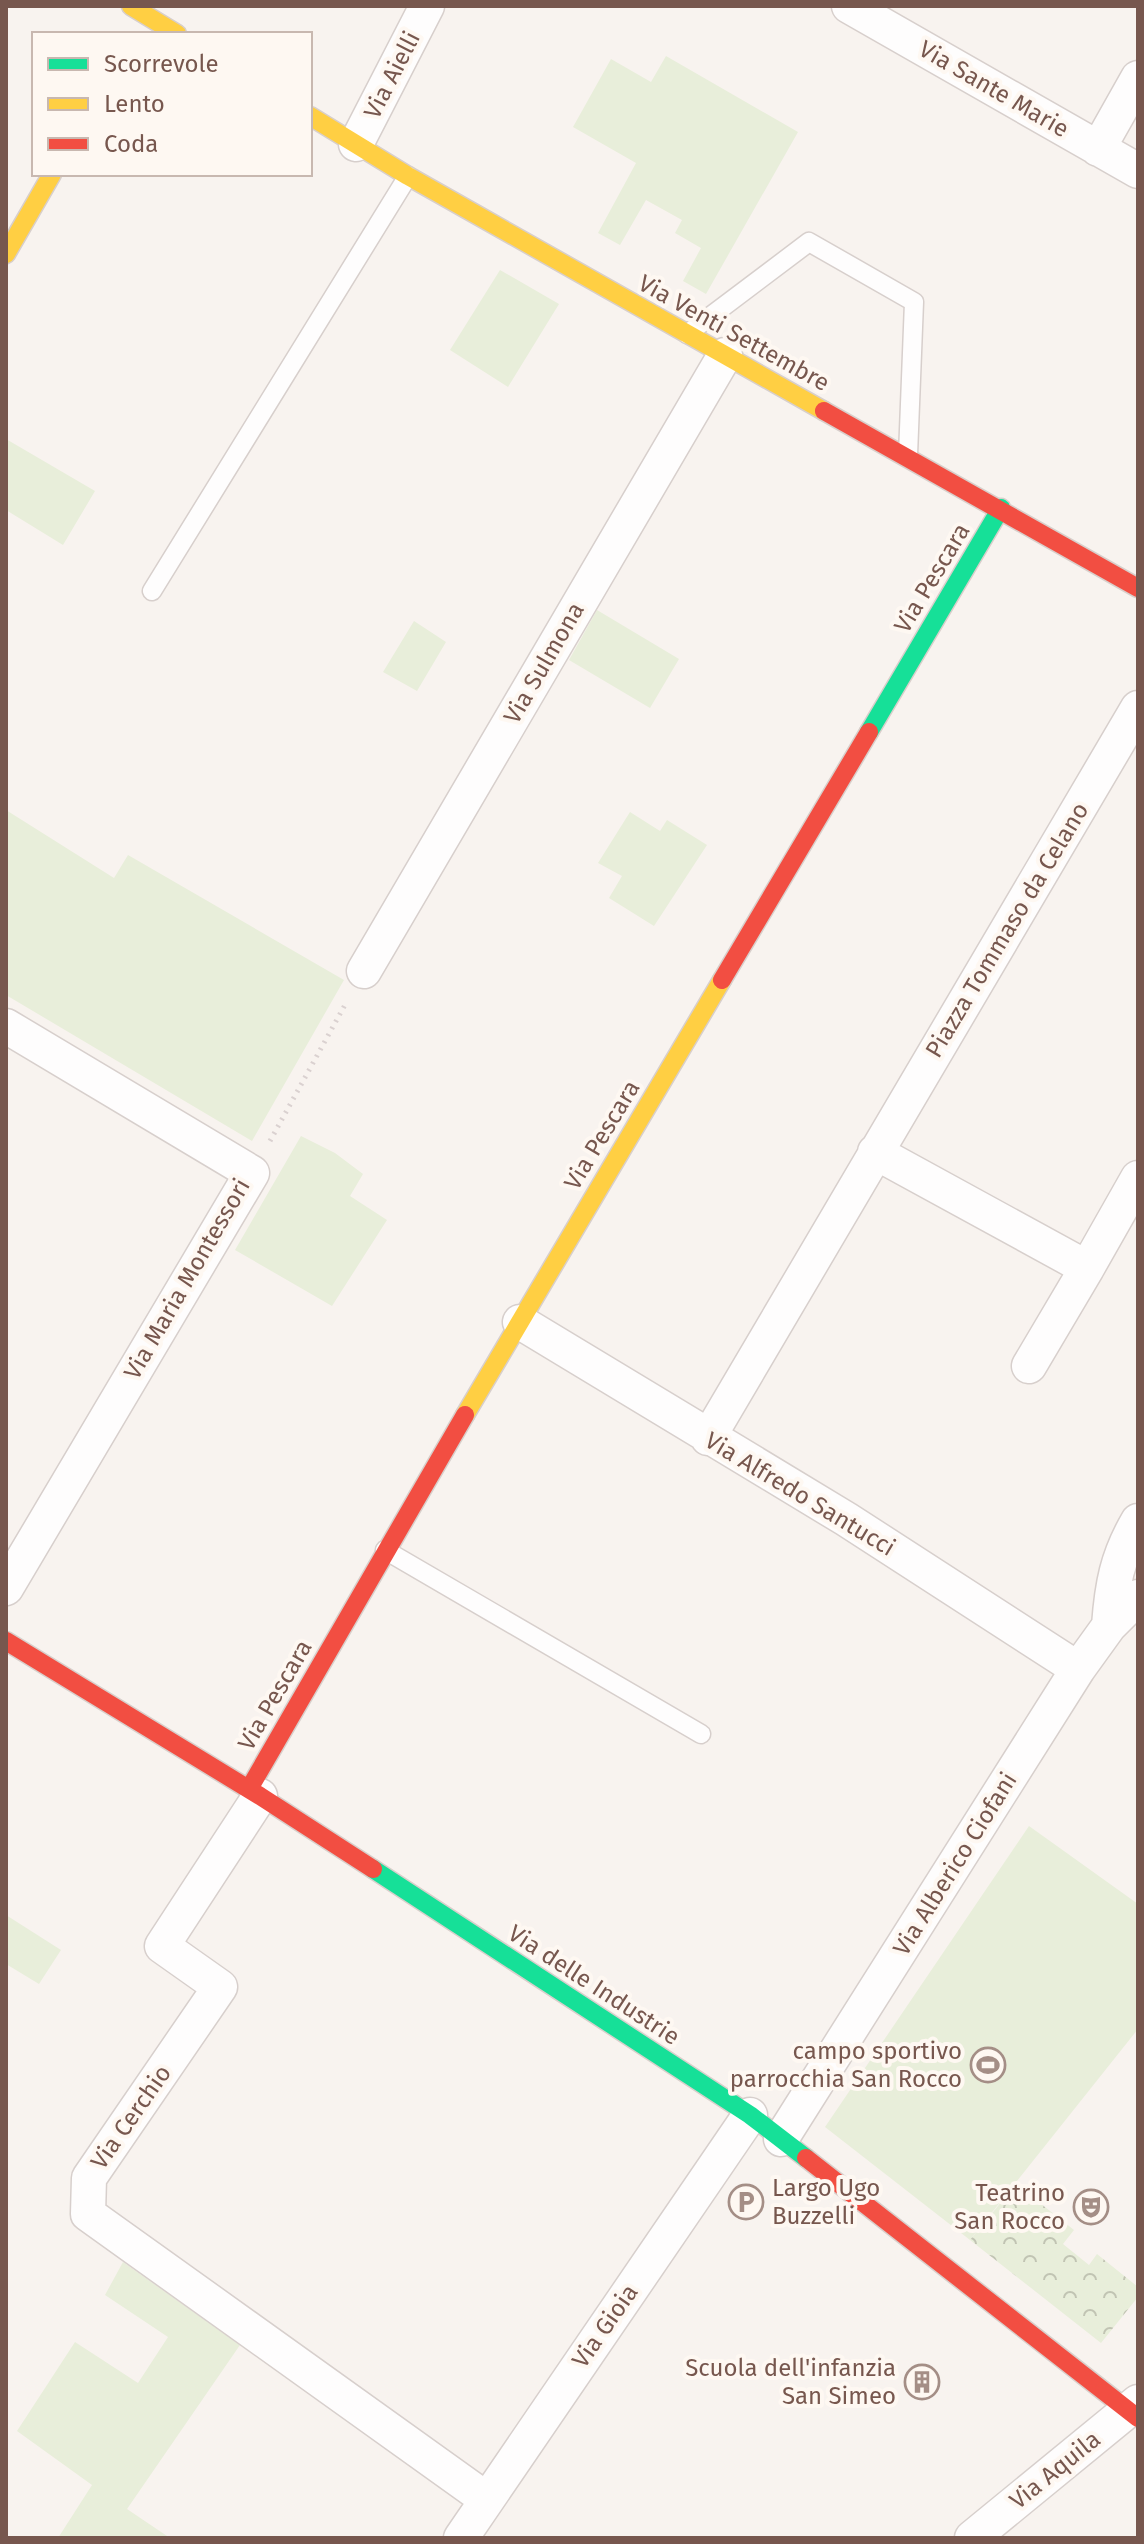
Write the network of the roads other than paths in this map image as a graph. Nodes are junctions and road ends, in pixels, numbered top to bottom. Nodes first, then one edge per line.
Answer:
1 (427, 6) edge
2 (849, 6) edge
3 (134, 13) edge
4 (173, 32) edge
5 (1138, 78) edge
6 (312, 117) edge
7 (356, 144) junction
8 (1098, 149) junction
9 (1138, 171) edge
10 (51, 176) edge
11 (408, 176) junction
12 (6, 254) edge
13 (686, 334) junction
14 (725, 355) junction
15 (908, 457) junction
16 (1001, 508) junction
17 (1138, 588) edge
18 (152, 591) dead end
19 (1138, 708) edge
20 (364, 971) road end
21 (6, 1026) edge
22 (875, 1152) junction
23 (1138, 1178) edge
24 (1087, 1268) junction
25 (520, 1322) junction
26 (1029, 1366) dead end
27 (708, 1438) junction
28 (1138, 1521) edge
29 (385, 1550) junction
30 (6, 1588) edge
31 (1138, 1597) edge
32 (1109, 1626) junction
33 (6, 1641) edge
34 (1078, 1669) junction
35 (701, 1734) dead end
36 (254, 1792) junction
37 (750, 2115) junction
38 (781, 2139) junction
39 (1134, 2410) edge
40 (486, 2499) junction
41 (461, 2538) edge
42 (972, 2538) edge

1 - 7 street, Via Aielli
2 - 8 street, Via Sante Marie
3 - 4 street
5 - 8 street
6 - 7 street, Via Venti Settembre
7 - 11 street, Via Venti Settembre
8 - 9 street, Via Sante Marie
10 - 12 street
11 - 13 street, Via Venti Settembre
11 - 18 lane
13 - 14 street, Via Venti Settembre
13 - 15 lane
14 - 15 street, Via Venti Settembre
14 - 20 street, Via Sulmona
15 - 16 street, Via Venti Settembre
16 - 17 street, Via Venti Settembre
16 - 25 street, Via Pescara
19 - 22 street, Piazza Tommaso da Celano
21 - 30 street, Via Maria Montessori
22 - 24 street
22 - 27 street, Piazza Tommaso da Celano
23 - 24 street
24 - 26 street
25 - 27 street, Via Alfredo Santucci
25 - 29 street, Via Pescara
27 - 34 street, Via Alfredo Santucci
28 - 32 street
29 - 35 lane
29 - 36 street, Via Pescara
31 - 32 street, Via Alberico Ciofani
32 - 34 street, Via Alberico Ciofani
33 - 36 street, Via delle Industrie
34 - 38 street, Via Alberico Ciofani
36 - 37 street, Via delle Industrie
36 - 40 street, Via Cerchio
37 - 38 street, Via delle Industrie
37 - 40 street, Via Gioia
38 - 39 street, Via delle Industrie
39 - 42 street, Via Aquila
40 - 41 street, Via Gioia

